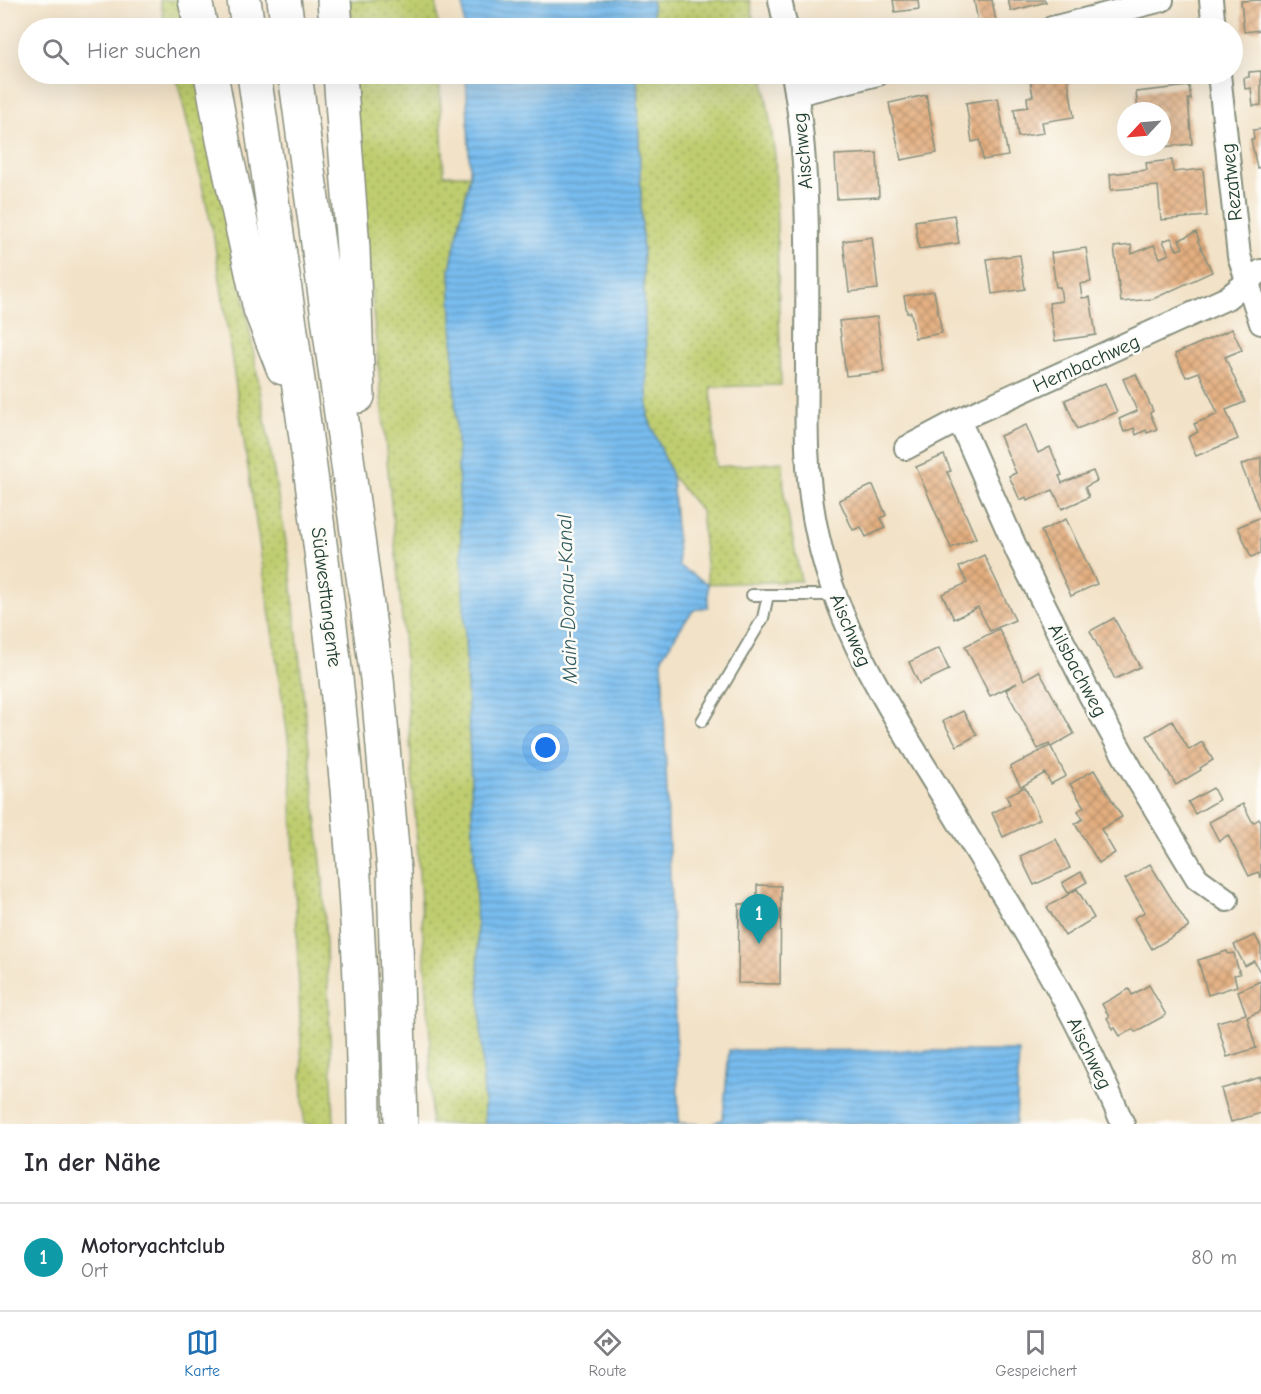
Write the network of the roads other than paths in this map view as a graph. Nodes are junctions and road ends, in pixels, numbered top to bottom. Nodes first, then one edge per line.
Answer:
1 (195, 0) edge
2 (244, 0) edge
3 (284, 0) edge
4 (334, 0) edge
5 (780, 0) edge
6 (1162, 0) edge
7 (1211, 0) edge
8 (199, 18) edge
9 (247, 18) edge
10 (287, 18) edge
11 (335, 18) edge
12 (784, 18) edge
13 (1091, 18) edge
14 (1213, 18) edge
15 (212, 84) edge
16 (255, 84) edge
17 (296, 84) edge
18 (341, 84) edge
19 (795, 84) edge
20 (1220, 84) edge
21 (1254, 278) edge
22 (1261, 323) edge
23 (959, 420) junction
24 (304, 423) junction
25 (906, 448) dead end
26 (364, 572) junction
27 (752, 595) dead end
28 (768, 595) junction
29 (835, 595) junction
30 (702, 721) dead end
31 (1227, 900) dead end
32 (364, 1124) edge
33 (401, 1124) edge
34 (1123, 1124) edge

1 - 8 highway
2 - 9 highway
3 - 10 highway
4 - 11 highway
5 - 12 street
6 - 13 street
7 - 14 street
15 - 24 highway
16 - 24 highway, Südwesttangente
17 - 26 highway, Südwesttangente
18 - 26 highway
19 - 29 street, Aischweg
20 - 21 street, Rezatweg
21 - 22 street, Rezatweg
21 - 23 street, Hembachweg
23 - 25 street, Hembachweg
23 - 31 street, Ailsbachweg
24 - 32 highway, Südwesttangente
26 - 33 highway, Südwesttangente
27 - 28 lane
28 - 29 lane
28 - 30 lane
29 - 34 street, Aischweg

